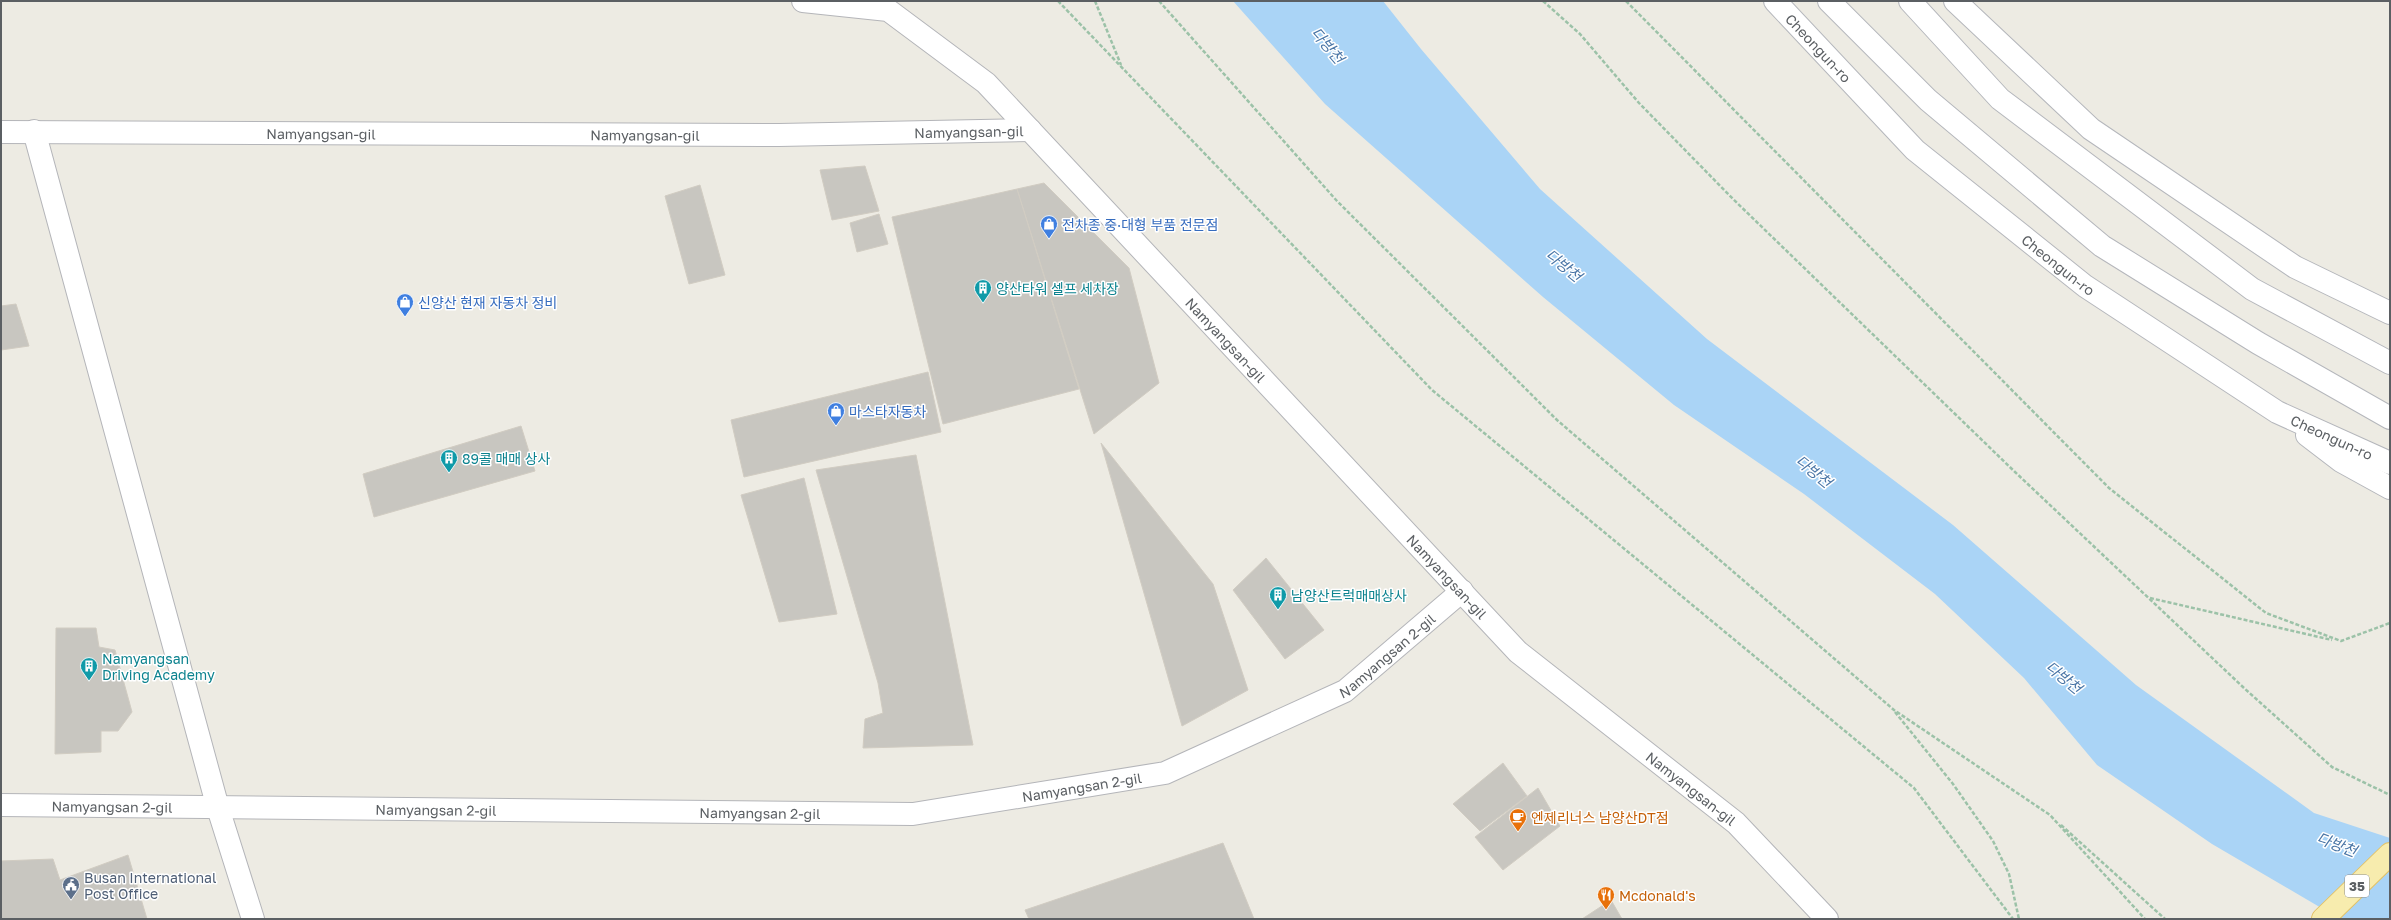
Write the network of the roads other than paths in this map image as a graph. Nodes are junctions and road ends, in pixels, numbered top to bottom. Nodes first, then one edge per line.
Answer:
1 (803, 1) edge
2 (1775, 1) edge
3 (1829, 1) edge
4 (1910, 1) edge
5 (1955, 1) edge
6 (1030, 130) junction
7 (34, 131) junction
8 (1, 132) edge
9 (2390, 313) edge
10 (2390, 363) edge
11 (2277, 412) junction
12 (2390, 418) edge
13 (2390, 463) edge
14 (2390, 488) edge
15 (1462, 591) junction
16 (1, 805) edge
17 (218, 808) junction
18 (2390, 854) edge
19 (253, 919) edge
20 (1826, 919) edge
21 (2323, 919) edge

1 - 6 street
2 - 11 street, Cheongun-ro
3 - 12 street
4 - 10 street
5 - 9 street
6 - 7 street, Namyangsan-gil
6 - 15 street, Namyangsan-gil
7 - 8 street, Namyangsan-gil
7 - 17 street
11 - 13 street, Cheongun-ro
11 - 14 street
15 - 17 street, Namyangsan 2-gil
15 - 20 street, Namyangsan-gil
16 - 17 street, Namyangsan 2-gil
17 - 19 street
18 - 21 main road, 35

